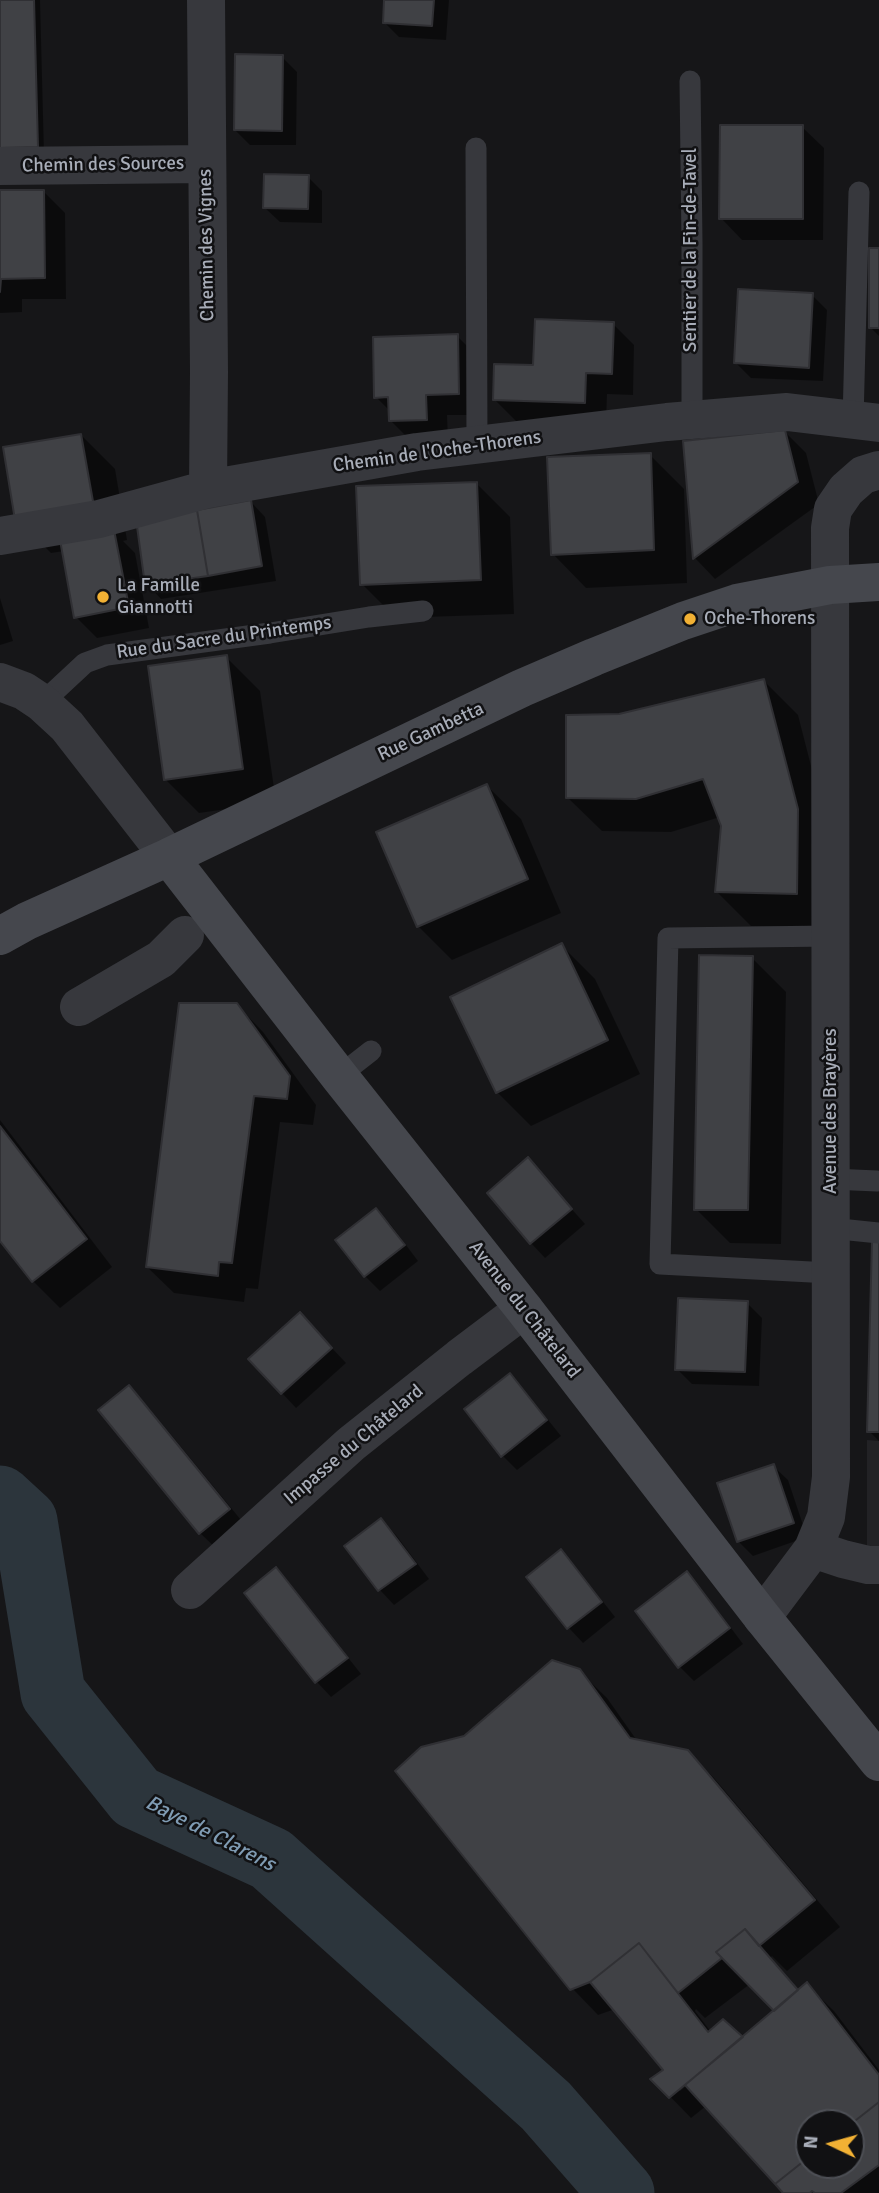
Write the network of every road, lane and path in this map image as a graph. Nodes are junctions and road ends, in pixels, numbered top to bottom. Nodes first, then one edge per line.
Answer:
1 (206, 0) edge
2 (690, 80) dead end
3 (476, 148) dead end
4 (207, 164) junction
5 (0, 166) edge
6 (859, 192) dead end
7 (692, 419) junction
8 (866, 422) edge
9 (477, 445) junction
10 (879, 470) edge
11 (208, 489) junction
12 (0, 536) edge
13 (879, 582) edge
14 (830, 585) junction
15 (423, 611) dead end
16 (0, 682) edge
17 (42, 703) junction
18 (169, 857) junction
19 (186, 935) dead end
20 (0, 936) edge
21 (832, 936) junction
22 (79, 1007) dead end
23 (371, 1052) dead end
24 (339, 1076) junction
25 (831, 1179) junction
26 (877, 1181) dead end
27 (830, 1228) junction
28 (879, 1233) edge
29 (830, 1273) junction
30 (524, 1310) junction
31 (813, 1549) junction
32 (879, 1565) edge
33 (190, 1590) dead end
34 (762, 1617) junction
35 (879, 1762) edge

1 - 4 street, Chemin des Vignes
2 - 7 lane, Sentier de la Fin-de-Tavel
3 - 9 lane
4 - 5 street, Chemin des Sources
4 - 11 street, Chemin des Vignes
6 - 8 lane
7 - 8 street, Chemin de l'Oche-Thorens
7 - 9 street, Chemin de l'Oche-Thorens
9 - 11 street, Chemin de l'Oche-Thorens
10 - 14 street, Avenue des Brayères
11 - 12 street, Chemin de l'Oche-Thorens
13 - 14 street, Rue Gambetta
14 - 18 street, Rue Gambetta
14 - 21 street, Avenue des Brayères
15 - 17 lane, Rue du Sacre du Printemps
16 - 17 street
17 - 18 street
18 - 20 street, Rue Gambetta
18 - 24 street, Avenue du Châtelard
19 - 22 street
21 - 25 street, Avenue des Brayères
21 - 29 lane
23 - 24 lane
24 - 30 street, Avenue du Châtelard
25 - 26 lane
25 - 27 street, Avenue des Brayères
27 - 28 lane
27 - 29 street, Avenue des Brayères
29 - 31 street, Avenue des Brayères
30 - 33 street, Impasse du Châtelard
30 - 34 street, Avenue du Châtelard
31 - 32 street
31 - 34 street, Avenue des Brayères
34 - 35 street, Avenue du Châtelard

